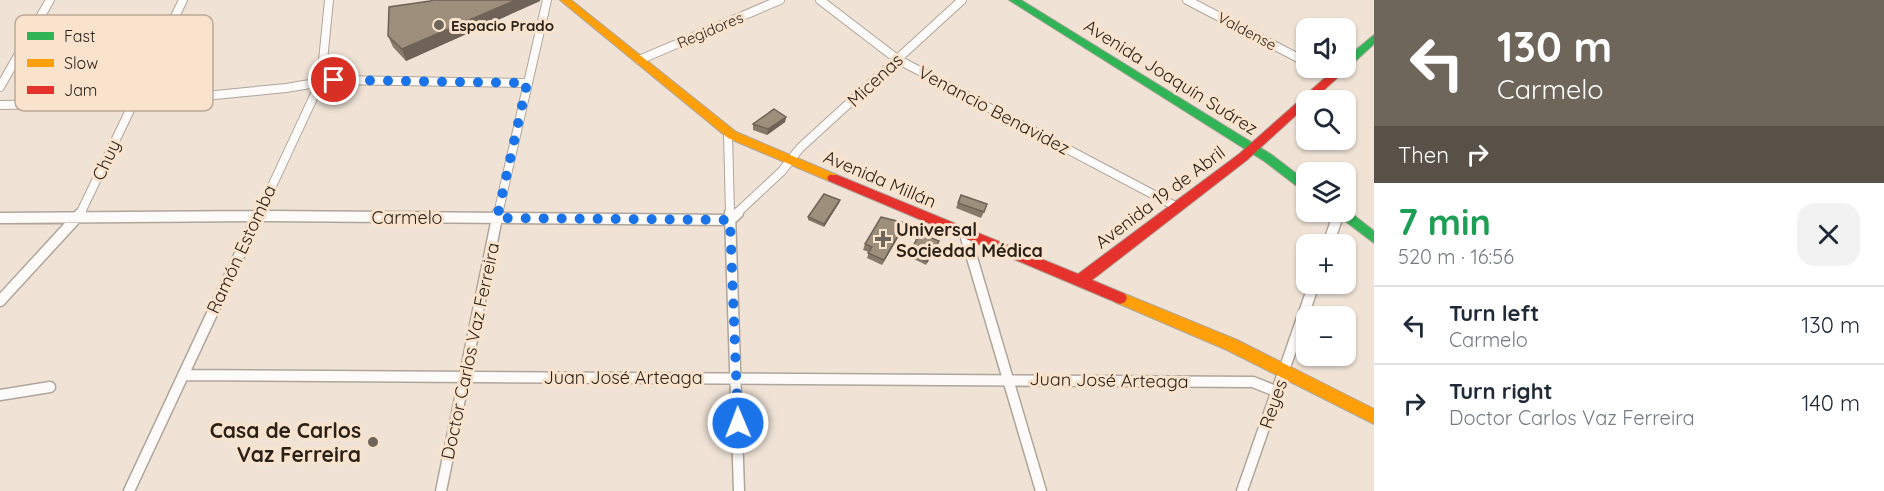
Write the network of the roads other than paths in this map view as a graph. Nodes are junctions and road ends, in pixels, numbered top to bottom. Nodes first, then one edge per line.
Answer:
1 (50, 0) edge
2 (183, 0) edge
3 (328, 0) edge
4 (547, 0) edge
5 (566, 0) edge
6 (780, 0) edge
7 (820, 0) edge
8 (962, 0) edge
9 (1014, 0) edge
10 (1187, 0) edge
11 (41, 15) edge
12 (176, 15) edge
13 (1374, 38) edge
14 (1356, 55) edge
15 (1296, 58) edge
16 (897, 59) junction
17 (639, 60) junction
18 (15, 61) edge
19 (1330, 78) edge
20 (321, 81) junction
21 (527, 83) junction
22 (0, 87) edge
23 (213, 95) edge
24 (0, 105) edge
25 (15, 105) edge
26 (129, 111) edge
27 (728, 133) junction
28 (1252, 149) junction
29 (790, 161) junction
30 (1296, 180) edge
31 (1177, 207) junction
32 (256, 216) junction
33 (0, 218) edge
34 (79, 218) junction
35 (497, 218) junction
36 (730, 220) junction
37 (1352, 222) edge
38 (965, 234) junction
39 (1374, 238) edge
40 (1080, 281) junction
41 (1311, 294) edge
42 (0, 300) edge
43 (1285, 369) junction
44 (183, 375) junction
45 (465, 376) junction
46 (737, 377) junction
47 (1009, 379) junction
48 (50, 387) dead end
49 (1278, 392) junction
50 (0, 394) edge
51 (1374, 417) edge
52 (129, 491) edge
53 (441, 491) edge
54 (739, 491) edge
55 (1041, 491) edge
56 (1242, 491) edge

1 - 11 street
2 - 12 street, Chuy
3 - 20 street, Ramón Estomba
4 - 21 street, Doctor Carlos Vaz Ferreira
5 - 17 street, Avenida Millán
6 - 17 street, Regidores
7 - 16 street, Venancio Benavidez
8 - 16 street, Micenas
9 - 28 street, Avenida Joaquín Suárez
10 - 15 street, Valdense
13 - 14 street
16 - 29 street, Micenas
16 - 31 street, Venancio Benavidez
17 - 27 street, Avenida Millán
18 - 22 street
19 - 28 street, Avenida 19 de Abril
20 - 21 street
20 - 23 street
20 - 32 street, Ramón Estomba
21 - 35 street, Doctor Carlos Vaz Ferreira
24 - 25 street
26 - 34 street, Chuy
27 - 29 street, Avenida Millán
27 - 36 street
28 - 30 street, Avenida Joaquín Suárez
28 - 31 street, Avenida 19 de Abril
29 - 36 street
29 - 38 street, Avenida Millán
31 - 40 street, Avenida 19 de Abril
32 - 34 street, Carmelo
32 - 35 street, Carmelo
32 - 44 street, Ramón Estomba
33 - 34 street, Carmelo
34 - 42 street, Chuy
35 - 36 street, Carmelo
35 - 45 street, Doctor Carlos Vaz Ferreira
36 - 46 street
37 - 39 street
38 - 40 street, Avenida Millán
38 - 47 street
40 - 43 street, Avenida Millán
41 - 43 street, Reyes
43 - 49 street, Reyes
43 - 51 street, Avenida Millán
44 - 45 street, Juan José Arteaga
44 - 52 street, Ramón Estomba
45 - 46 street, Juan José Arteaga
45 - 53 street, Doctor Carlos Vaz Ferreira
46 - 47 street, Juan José Arteaga
46 - 54 street
47 - 49 street, Juan José Arteaga
47 - 55 street
48 - 50 street
49 - 56 street, Reyes

